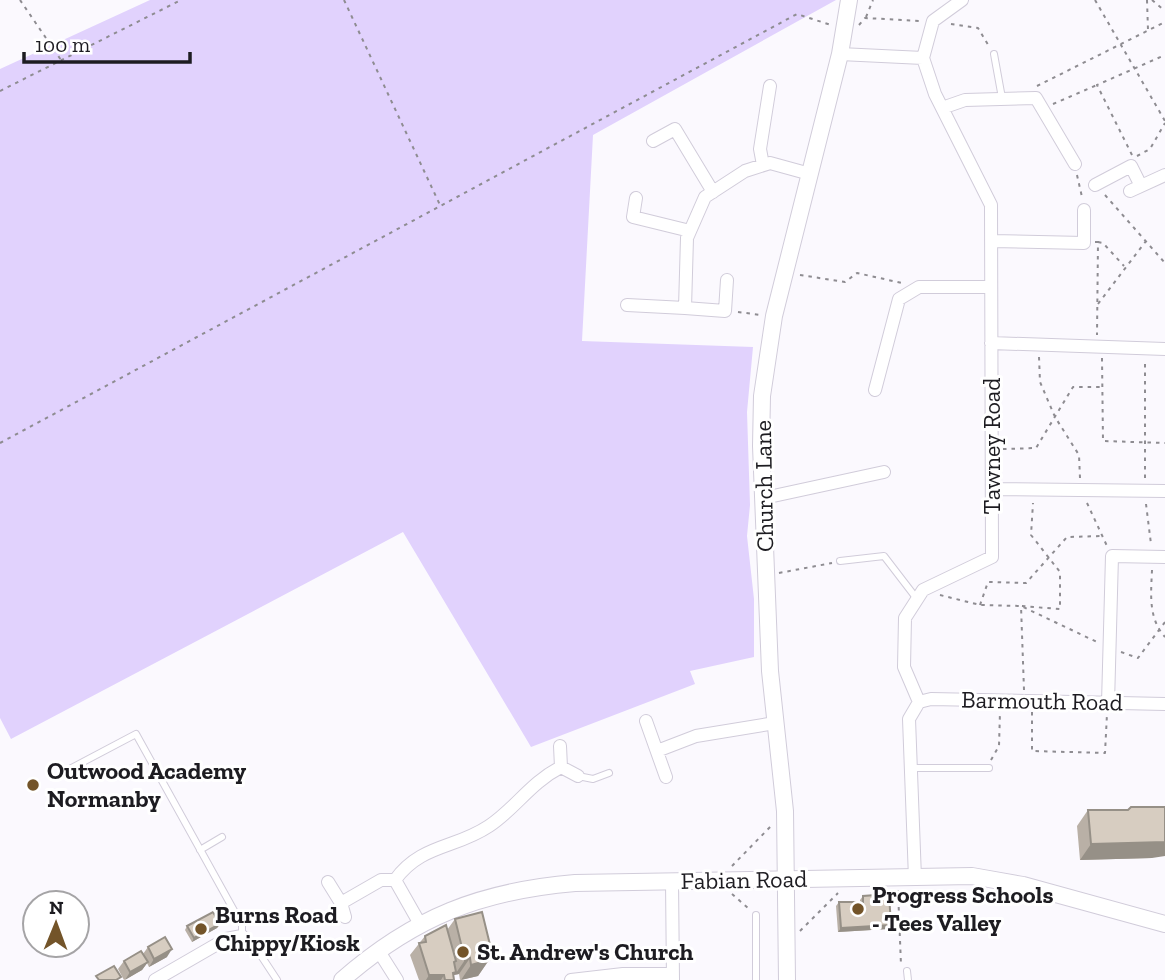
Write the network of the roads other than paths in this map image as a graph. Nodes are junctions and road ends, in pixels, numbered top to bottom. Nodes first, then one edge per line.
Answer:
1 (849, 0) edge
2 (961, 0) edge
3 (840, 54) junction
4 (994, 54) road end
5 (923, 58) junction
6 (770, 86) dead end
7 (1002, 100) junction
8 (942, 108) junction
9 (653, 141) dead end
10 (1075, 164) road end
11 (764, 165) junction
12 (810, 174) junction
13 (1165, 175) edge
14 (1095, 185) road end
15 (713, 191) junction
16 (636, 198) dead end
17 (1084, 210) road end
18 (690, 231) junction
19 (991, 241) junction
20 (727, 280) dead end
21 (991, 287) junction
22 (627, 305) dead end
23 (685, 308) junction
24 (991, 343) junction
25 (1165, 349) edge
26 (875, 390) dead end
27 (884, 472) dead end
28 (992, 489) junction
29 (1165, 491) edge
30 (764, 498) junction
31 (1165, 557) edge
32 (840, 561) road end
33 (920, 594) junction
34 (919, 702) junction
35 (1108, 703) junction
36 (1165, 704) edge
37 (646, 721) dead end
38 (775, 723) junction
39 (560, 746) dead end
40 (657, 751) junction
41 (561, 767) junction
42 (912, 768) junction
43 (989, 768) road end
44 (64, 772) dead end
45 (609, 773) dead end
46 (578, 776) joint
47 (666, 777) dead end
48 (222, 837) dead end
49 (200, 850) junction
50 (915, 878) junction
51 (395, 880) junction
52 (786, 880) junction
53 (328, 881) dead end
54 (672, 881) junction
55 (341, 903) junction
56 (756, 915) dead end
57 (345, 917) dead end
58 (421, 924) junction
59 (1165, 924) edge
60 (242, 936) junction
61 (378, 950) junction
62 (907, 971) road end
63 (673, 977) edge
64 (155, 980) edge
65 (277, 980) edge
66 (342, 980) edge
67 (397, 980) edge
68 (571, 980) edge
69 (756, 980) edge
70 (787, 980) edge
71 (908, 980) edge

1 - 3 street, Church Lane
2 - 5 street
3 - 5 street
3 - 12 street, Church Lane
4 - 7 lane
5 - 8 street, Tawney Road
6 - 11 street
7 - 8 street
7 - 10 street
8 - 19 street, Tawney Road
9 - 15 street
11 - 12 street
11 - 15 street
12 - 30 street, Church Lane
13 - 14 street
15 - 18 street
16 - 18 street
17 - 19 street
18 - 23 street
19 - 21 street, Tawney Road
20 - 23 street
21 - 24 street, Tawney Road
21 - 26 street
22 - 23 street
24 - 25 street
24 - 28 street, Tawney Road
27 - 30 street
28 - 29 street
28 - 33 street, Tawney Road
30 - 38 street, Church Lane
31 - 35 street
32 - 33 lane
33 - 34 street
34 - 35 street, Barmouth Road
34 - 42 street
35 - 36 street, Barmouth Road
37 - 40 street
38 - 40 street
38 - 52 street, Church Lane
39 - 41 street
40 - 47 street
41 - 46 street
41 - 51 street
42 - 43 lane
42 - 50 street
44 - 49 lane
45 - 46 lane
48 - 49 lane
49 - 60 lane
50 - 52 street, Fabian Road
50 - 59 street, Fabian Road
51 - 55 street
51 - 58 street
52 - 54 street, Fabian Road
52 - 70 street, Church Lane
53 - 55 street
54 - 58 street, Fabian Road
54 - 63 street
55 - 57 street
56 - 69 lane
58 - 61 street, Fabian Road
60 - 64 street
60 - 65 lane
61 - 66 street, Fabian Road
61 - 67 street
62 - 71 lane
63 - 68 street

